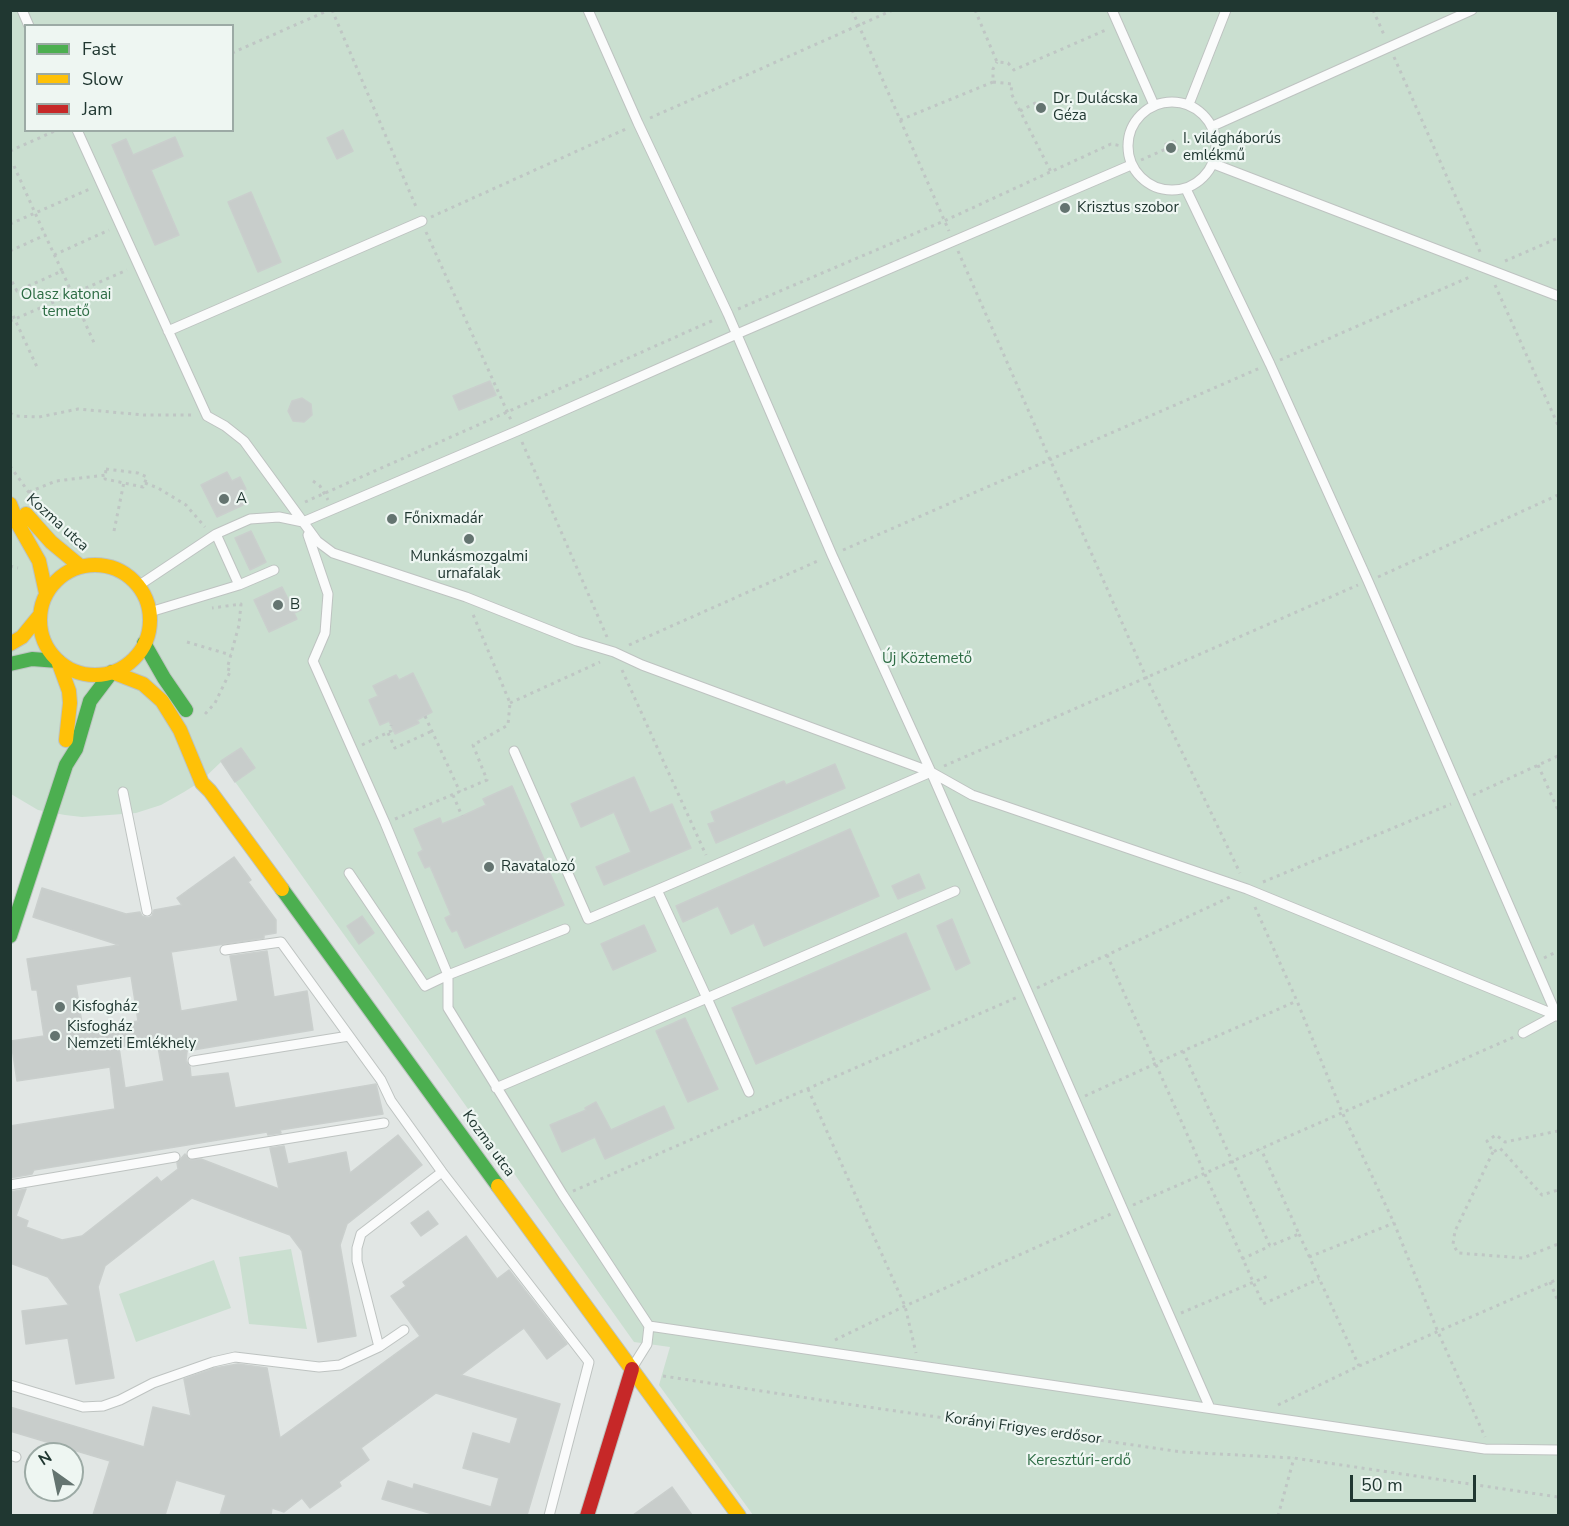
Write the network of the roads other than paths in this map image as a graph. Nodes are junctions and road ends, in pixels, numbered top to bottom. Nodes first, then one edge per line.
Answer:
1 (22, 10) edge
2 (588, 10) edge
3 (1112, 10) edge
4 (1226, 10) edge
5 (1472, 10) edge
6 (28, 24) edge
7 (1189, 104) junction
8 (1154, 105) junction
9 (1213, 126) junction
10 (77, 132) edge
11 (1214, 164) junction
12 (1131, 165) junction
13 (1186, 189) junction
14 (422, 221) road end
15 (1558, 296) edge
16 (168, 331) junction
17 (736, 334) junction
18 (11, 504) edge
19 (303, 522) junction
20 (212, 532) junction
21 (80, 566) junction
22 (274, 570) dead end
23 (239, 585) junction
24 (138, 586) junction
25 (46, 593) junction
26 (150, 612) junction
27 (39, 615) junction
28 (10, 644) edge
29 (144, 644) junction
30 (58, 661) junction
31 (10, 664) edge
32 (112, 672) junction
33 (192, 721) dead end
34 (197, 735) dead end
35 (514, 751) dead end
36 (66, 765) junction
37 (931, 772) junction
38 (210, 791) junction
39 (123, 792) dead end
40 (349, 873) dead end
41 (657, 890) junction
42 (955, 891) dead end
43 (147, 910) dead end
44 (565, 928) dead end
45 (10, 936) edge
46 (225, 950) dead end
47 (448, 975) junction
48 (707, 998) junction
49 (1558, 1017) edge
50 (1523, 1033) road end
51 (349, 1036) junction
52 (193, 1061) dead end
53 (496, 1088) junction
54 (749, 1092) dead end
55 (384, 1123) dead end
56 (192, 1154) dead end
57 (176, 1157) dead end
58 (442, 1172) junction
59 (10, 1185) edge
60 (649, 1326) junction
61 (404, 1330) dead end
62 (379, 1347) junction
63 (632, 1369) junction
64 (152, 1371) dead end
65 (153, 1383) junction
66 (10, 1385) edge
67 (1210, 1408) junction
68 (1558, 1450) edge
69 (549, 1515) edge
70 (587, 1515) edge
71 (739, 1515) edge

1 - 6 lane
2 - 17 lane
3 - 8 lane
4 - 7 lane
5 - 9 lane
7 - 8 lane
7 - 9 lane
8 - 12 lane
9 - 11 lane
10 - 16 lane
11 - 13 lane
11 - 15 lane
12 - 13 lane
12 - 17 lane
13 - 49 lane
14 - 16 lane
16 - 19 lane
17 - 19 lane
17 - 37 lane
18 - 21 street, Kozma utca
18 - 25 street, Kozma utca
19 - 20 lane
19 - 37 lane
19 - 47 lane
20 - 23 lane
20 - 24 lane
21 - 24 street, Kozma utca
21 - 25 street, Kozma utca
22 - 23 lane
23 - 26 lane
24 - 26 street, Kozma utca
25 - 27 street, Kozma utca
26 - 29 street
27 - 28 street
27 - 30 street
29 - 32 street
29 - 33 street
30 - 31 street
30 - 32 street, Kozma utca
30 - 36 street
32 - 36 street
32 - 38 street, Kozma utca
34 - 38 street, Kozma utca
35 - 41 lane
36 - 45 street
37 - 41 lane
37 - 49 lane
37 - 67 lane
38 - 63 street, Kozma utca
39 - 43 lane
40 - 47 lane
41 - 48 lane
42 - 48 lane
44 - 47 lane
46 - 51 lane
47 - 53 lane
48 - 53 lane
48 - 54 lane
49 - 50 lane
51 - 52 lane
51 - 58 lane
53 - 60 lane
55 - 56 lane
57 - 59 lane
58 - 62 lane
58 - 69 lane
60 - 63 lane
60 - 67 lane
61 - 62 lane
62 - 65 lane
63 - 70 street
63 - 71 street, Kozma utca
64 - 65 lane
65 - 66 lane
67 - 68 lane

